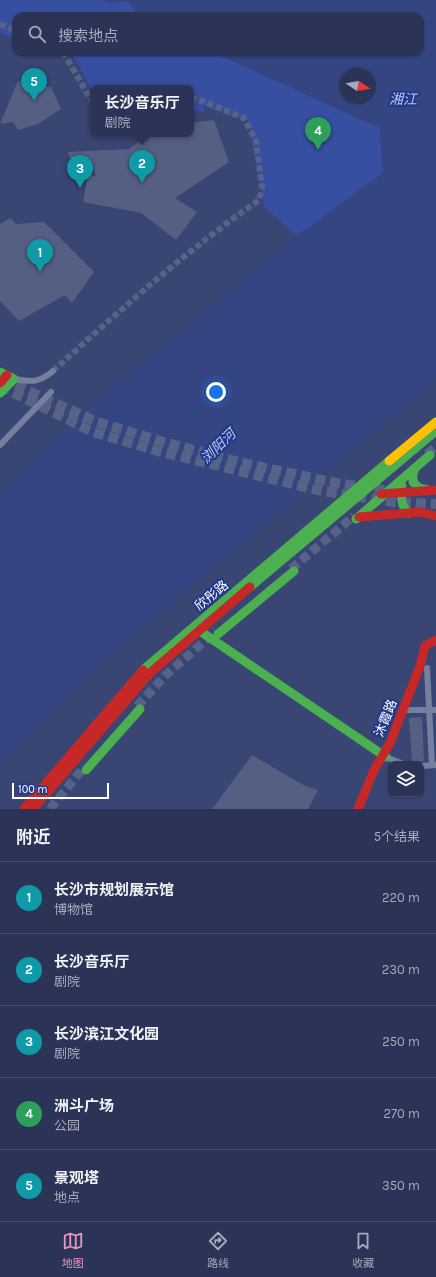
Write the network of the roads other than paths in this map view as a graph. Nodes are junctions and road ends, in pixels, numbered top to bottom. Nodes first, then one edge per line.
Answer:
1 (53, 371) tunnel mouth
2 (7, 375) edge
3 (0, 383) edge
4 (51, 392) dead end
5 (0, 393) edge
6 (436, 422) edge
7 (436, 431) edge
8 (0, 445) edge
9 (429, 455) tunnel mouth
10 (412, 469) junction
11 (404, 478) junction
12 (434, 490) edge
13 (401, 492) junction
14 (383, 494) junction
15 (409, 513) junction
16 (436, 516) edge
17 (292, 570) tunnel mouth
18 (198, 627) junction
19 (217, 633) tunnel mouth
20 (436, 641) edge
21 (428, 668) dead end
22 (138, 707) tunnel mouth
23 (406, 710) junction
24 (433, 710) edge
25 (386, 754) junction
26 (398, 761) edge
27 (434, 765) edge
28 (424, 766) edge
29 (85, 768) tunnel mouth
30 (24, 809) edge
31 (33, 809) edge
32 (358, 809) edge
33 (362, 809) edge

1 - 2 street
2 - 3 main road
2 - 5 main road
4 - 8 street
6 - 18 main road, 欣彤路
7 - 18 main road, 欣彤路
9 - 10 main road
10 - 11 main road
10 - 12 main road
10 - 14 main road
11 - 13 main road
11 - 14 main road
12 - 13 main road
13 - 14 main road
13 - 15 main road
14 - 15 main road
15 - 16 main road
17 - 19 main road
18 - 25 main road
18 - 30 main road, 欣彤路
18 - 31 main road, 欣彤路
20 - 23 main road, 沐霞路
20 - 25 main road, 沐霞路
21 - 24 street
22 - 29 main road
23 - 24 street
23 - 25 main road, 沐霞路
24 - 27 street
25 - 26 street
25 - 32 main road, 沐霞路
25 - 33 main road, 沐霞路
27 - 28 street

